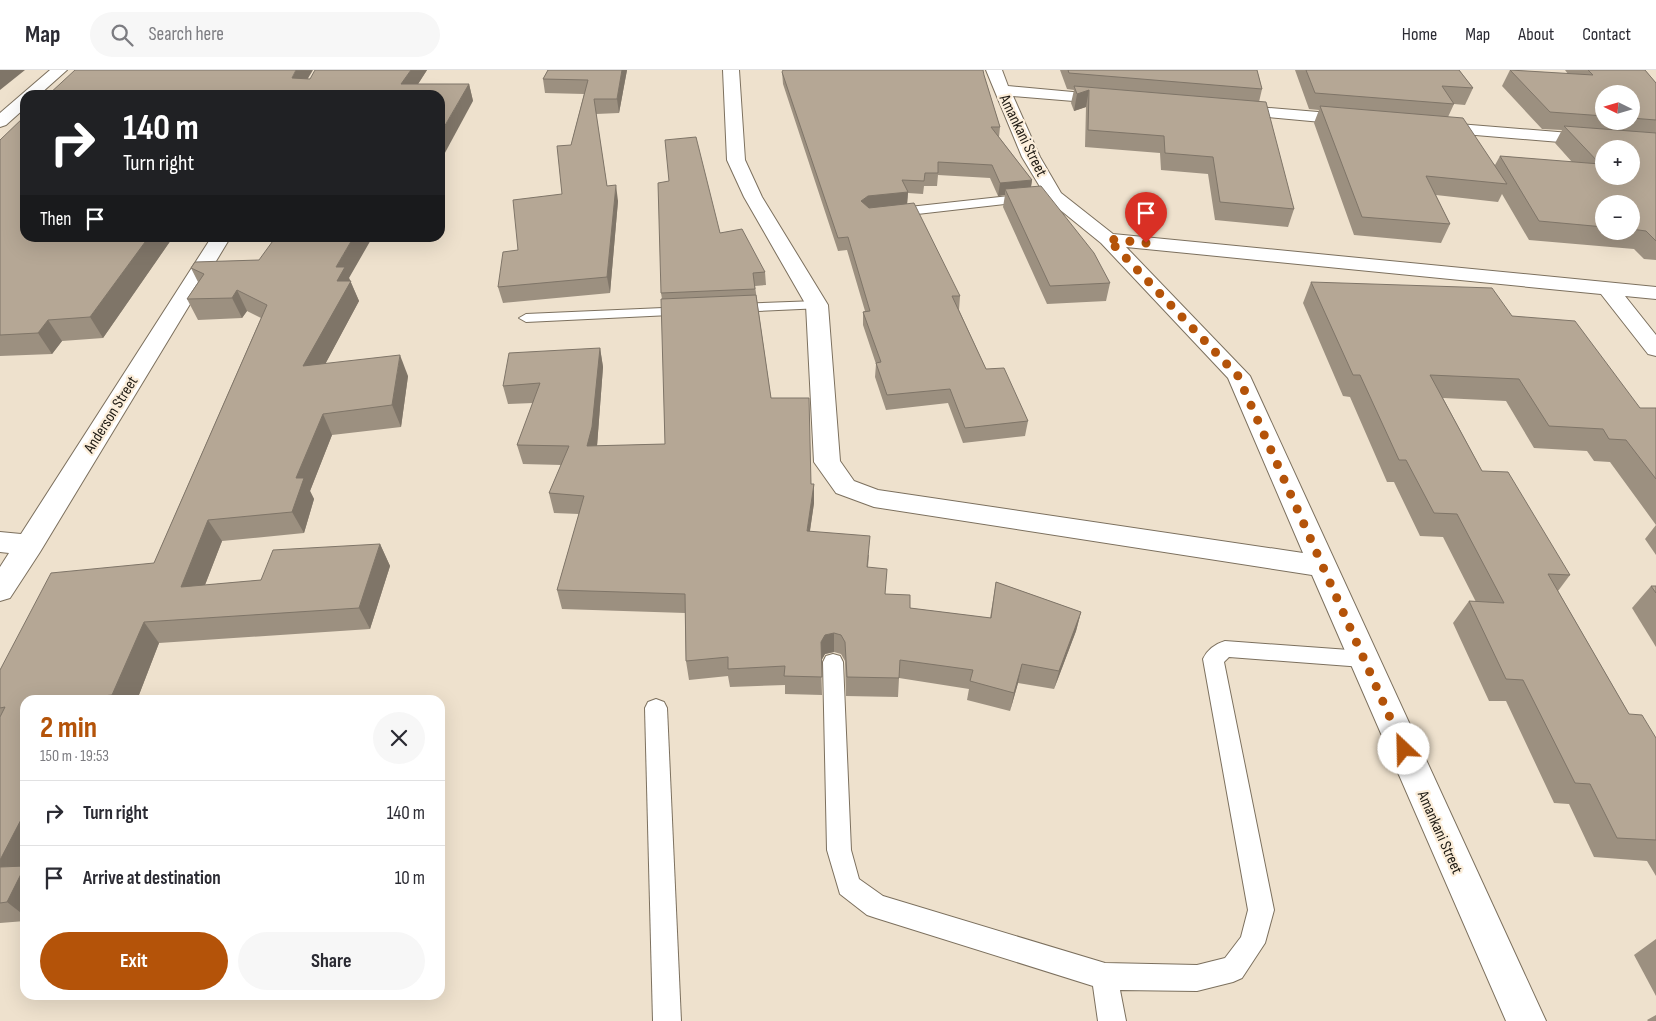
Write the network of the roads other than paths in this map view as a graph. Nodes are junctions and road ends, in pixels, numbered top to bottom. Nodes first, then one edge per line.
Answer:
1 (58, 70) edge
2 (731, 70) edge
3 (998, 80) edge
4 (36, 90) edge
5 (1131, 101) edge
6 (20, 104) edge
7 (1220, 108) edge
8 (1368, 121) edge
9 (0, 122) edge
10 (1418, 125) edge
11 (1656, 146) edge
12 (1054, 196) junction
13 (878, 214) edge
14 (1108, 239) junction
15 (218, 242) edge
16 (1608, 289) junction
17 (1656, 293) edge
18 (817, 305) junction
19 (720, 309) edge
20 (701, 310) edge
21 (526, 318) dead end
22 (1656, 349) edge
23 (0, 542) edge
24 (30, 544) junction
25 (1324, 566) junction
26 (0, 590) edge
27 (1363, 659) junction
28 (833, 662) dead end
29 (656, 708) dead end
30 (1105, 976) junction
31 (667, 1021) edge
32 (1112, 1021) edge
33 (1526, 1021) edge

1 - 4 street
2 - 18 street
3 - 5 street
3 - 12 street, Amankani Street
6 - 9 street
7 - 8 street
10 - 11 street
12 - 13 lane
12 - 14 street, Amankani Street
14 - 16 street
14 - 25 street, Amankani Street
15 - 24 street, Anderson Street
16 - 17 street
16 - 22 street
18 - 19 lane
18 - 25 street
20 - 21 lane
23 - 24 street
24 - 26 street, Anderson Street
25 - 27 street, Amankani Street
27 - 30 lane
27 - 33 street, Amankani Street
28 - 30 lane
29 - 31 lane
30 - 32 lane

